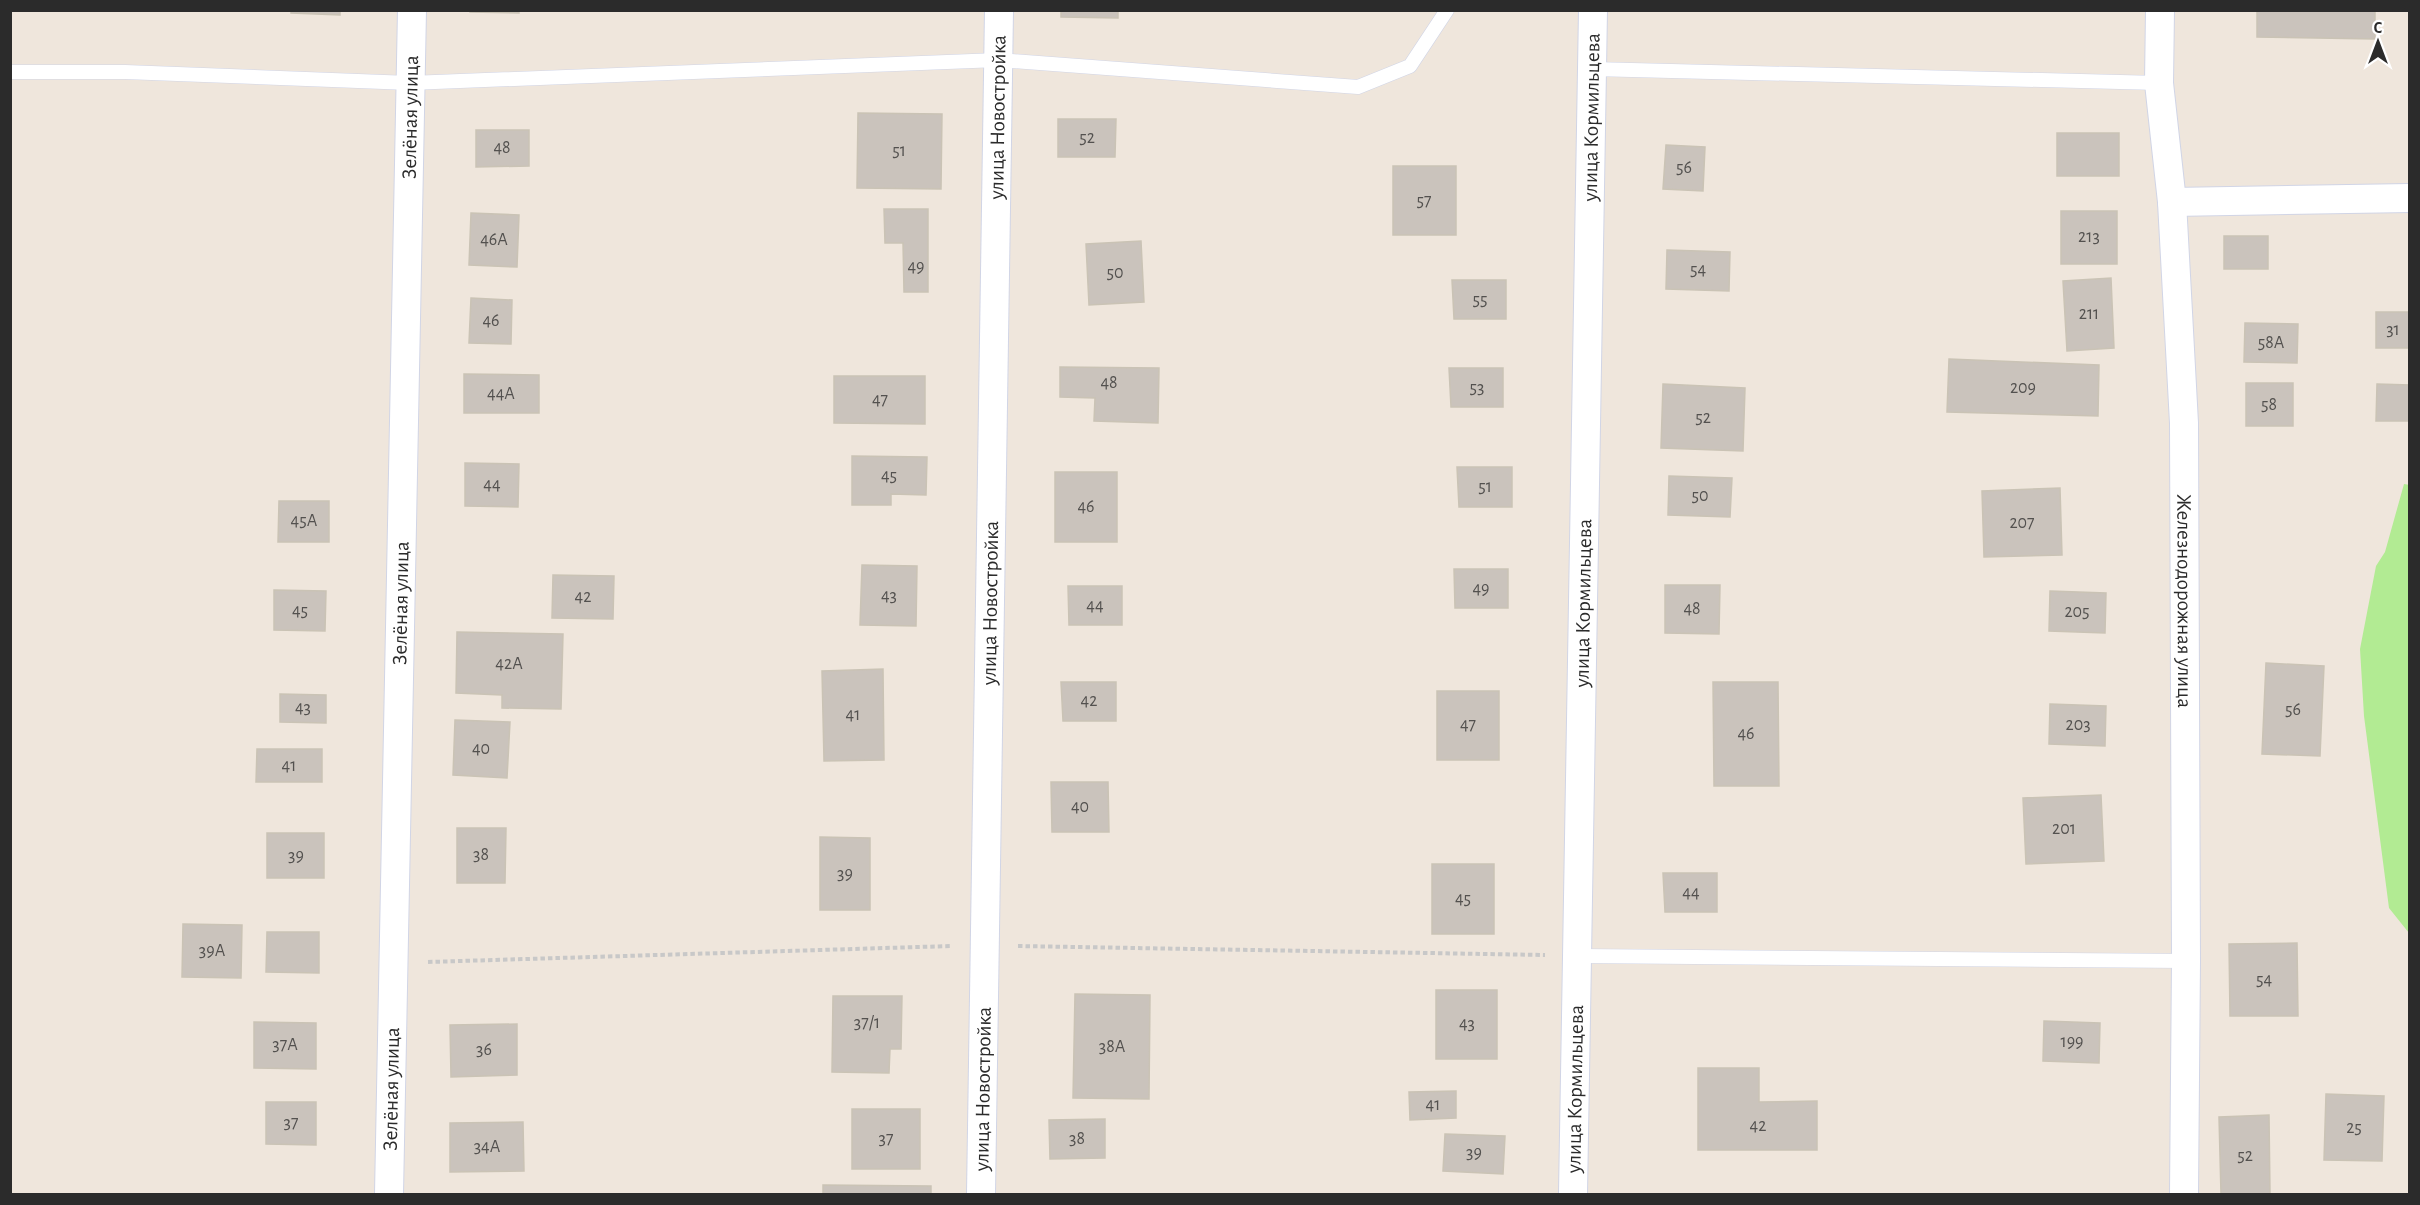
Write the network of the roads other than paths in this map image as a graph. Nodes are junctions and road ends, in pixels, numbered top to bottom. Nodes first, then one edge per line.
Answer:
1 (412, 10) edge
2 (999, 10) edge
3 (1447, 10) edge
4 (1593, 10) edge
5 (2160, 10) edge
6 (998, 60) junction
7 (1592, 69) junction
8 (10, 72) edge
9 (410, 83) junction
10 (2159, 83) junction
11 (2409, 198) edge
12 (2172, 202) junction
13 (1579, 956) junction
14 (2186, 961) junction
15 (389, 1194) edge
16 (981, 1194) edge
17 (1573, 1194) edge
18 (2184, 1194) edge

1 - 9 street, Зелёная улица
2 - 6 street, улица Новостройка
3 - 6 lane
4 - 7 street, улица Кормильцева
5 - 10 street, Железнодорожная улица
6 - 9 lane
6 - 16 street, улица Новостройка
7 - 10 lane
7 - 13 street, улица Кормильцева
8 - 9 lane
9 - 15 street, Зелёная улица
10 - 12 street, Железнодорожная улица
11 - 12 street
12 - 14 street, Железнодорожная улица
13 - 14 lane
13 - 17 street, улица Кормильцева
14 - 18 street, Железнодорожная улица

